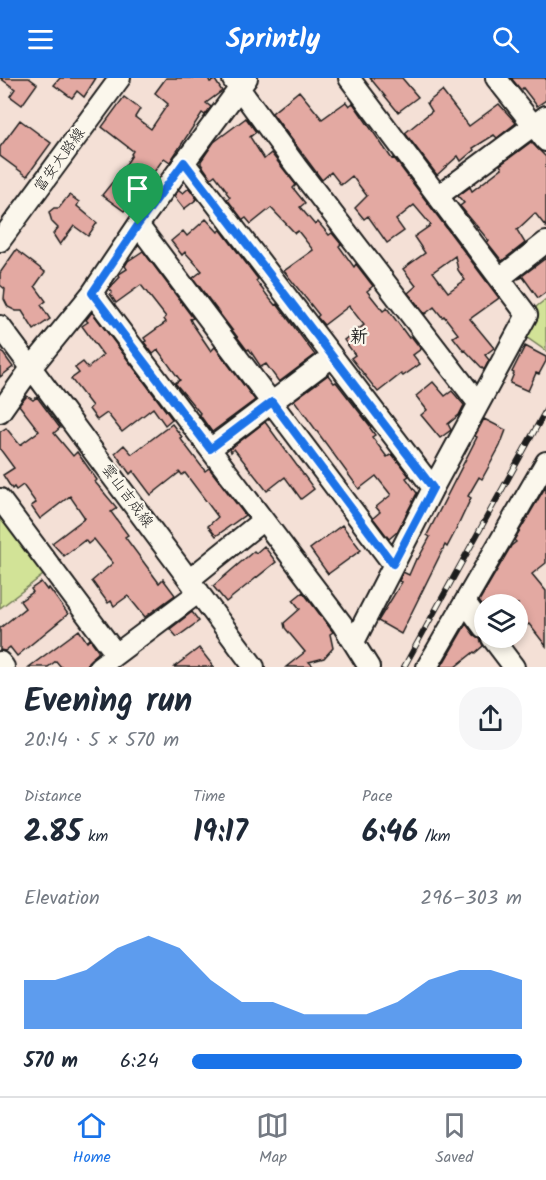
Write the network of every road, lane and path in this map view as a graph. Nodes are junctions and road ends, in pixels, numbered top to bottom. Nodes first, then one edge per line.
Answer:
1 (120, 78) edge
2 (349, 78) edge
3 (496, 78) edge
4 (239, 82) edge
5 (540, 121) edge
6 (546, 141) edge
7 (184, 162) junction
8 (438, 196) junction
9 (138, 225) junction
10 (0, 241) edge
11 (546, 242) edge
12 (500, 278) junction
13 (92, 293) junction
14 (0, 326) edge
15 (332, 357) junction
16 (31, 368) junction
17 (272, 402) junction
18 (478, 403) junction
19 (0, 412) edge
20 (210, 449) junction
21 (546, 462) edge
22 (433, 488) junction
23 (0, 499) edge
24 (263, 520) junction
25 (393, 564) junction
26 (195, 586) junction
27 (465, 602) junction
28 (474, 614) edge
29 (354, 642) junction
30 (500, 648) edge
31 (116, 654) junction
32 (0, 662) edge
33 (4, 667) edge
34 (99, 667) edge
35 (254, 667) edge
36 (369, 667) edge
37 (427, 667) edge
38 (514, 667) edge

1 - 10 street, 富安大路線
2 - 8 street
3 - 5 street
4 - 7 street
4 - 18 street
5 - 6 street
5 - 8 street
7 - 9 street
7 - 15 street
8 - 12 street
9 - 13 street
9 - 17 street
11 - 12 street
12 - 18 street
13 - 16 street
13 - 20 street
14 - 16 street, 雲山吉成線
15 - 17 street
15 - 22 street
16 - 19 street
16 - 26 street, 雲山吉成線
17 - 20 street
17 - 25 street
18 - 22 street
20 - 24 street
21 - 27 street
22 - 25 street
23 - 31 street
24 - 26 street
24 - 29 street
25 - 29 street
26 - 31 street
26 - 35 street, 雲山吉成線
27 - 28 street
27 - 37 street
29 - 36 street
30 - 38 street
31 - 34 street
32 - 33 street

